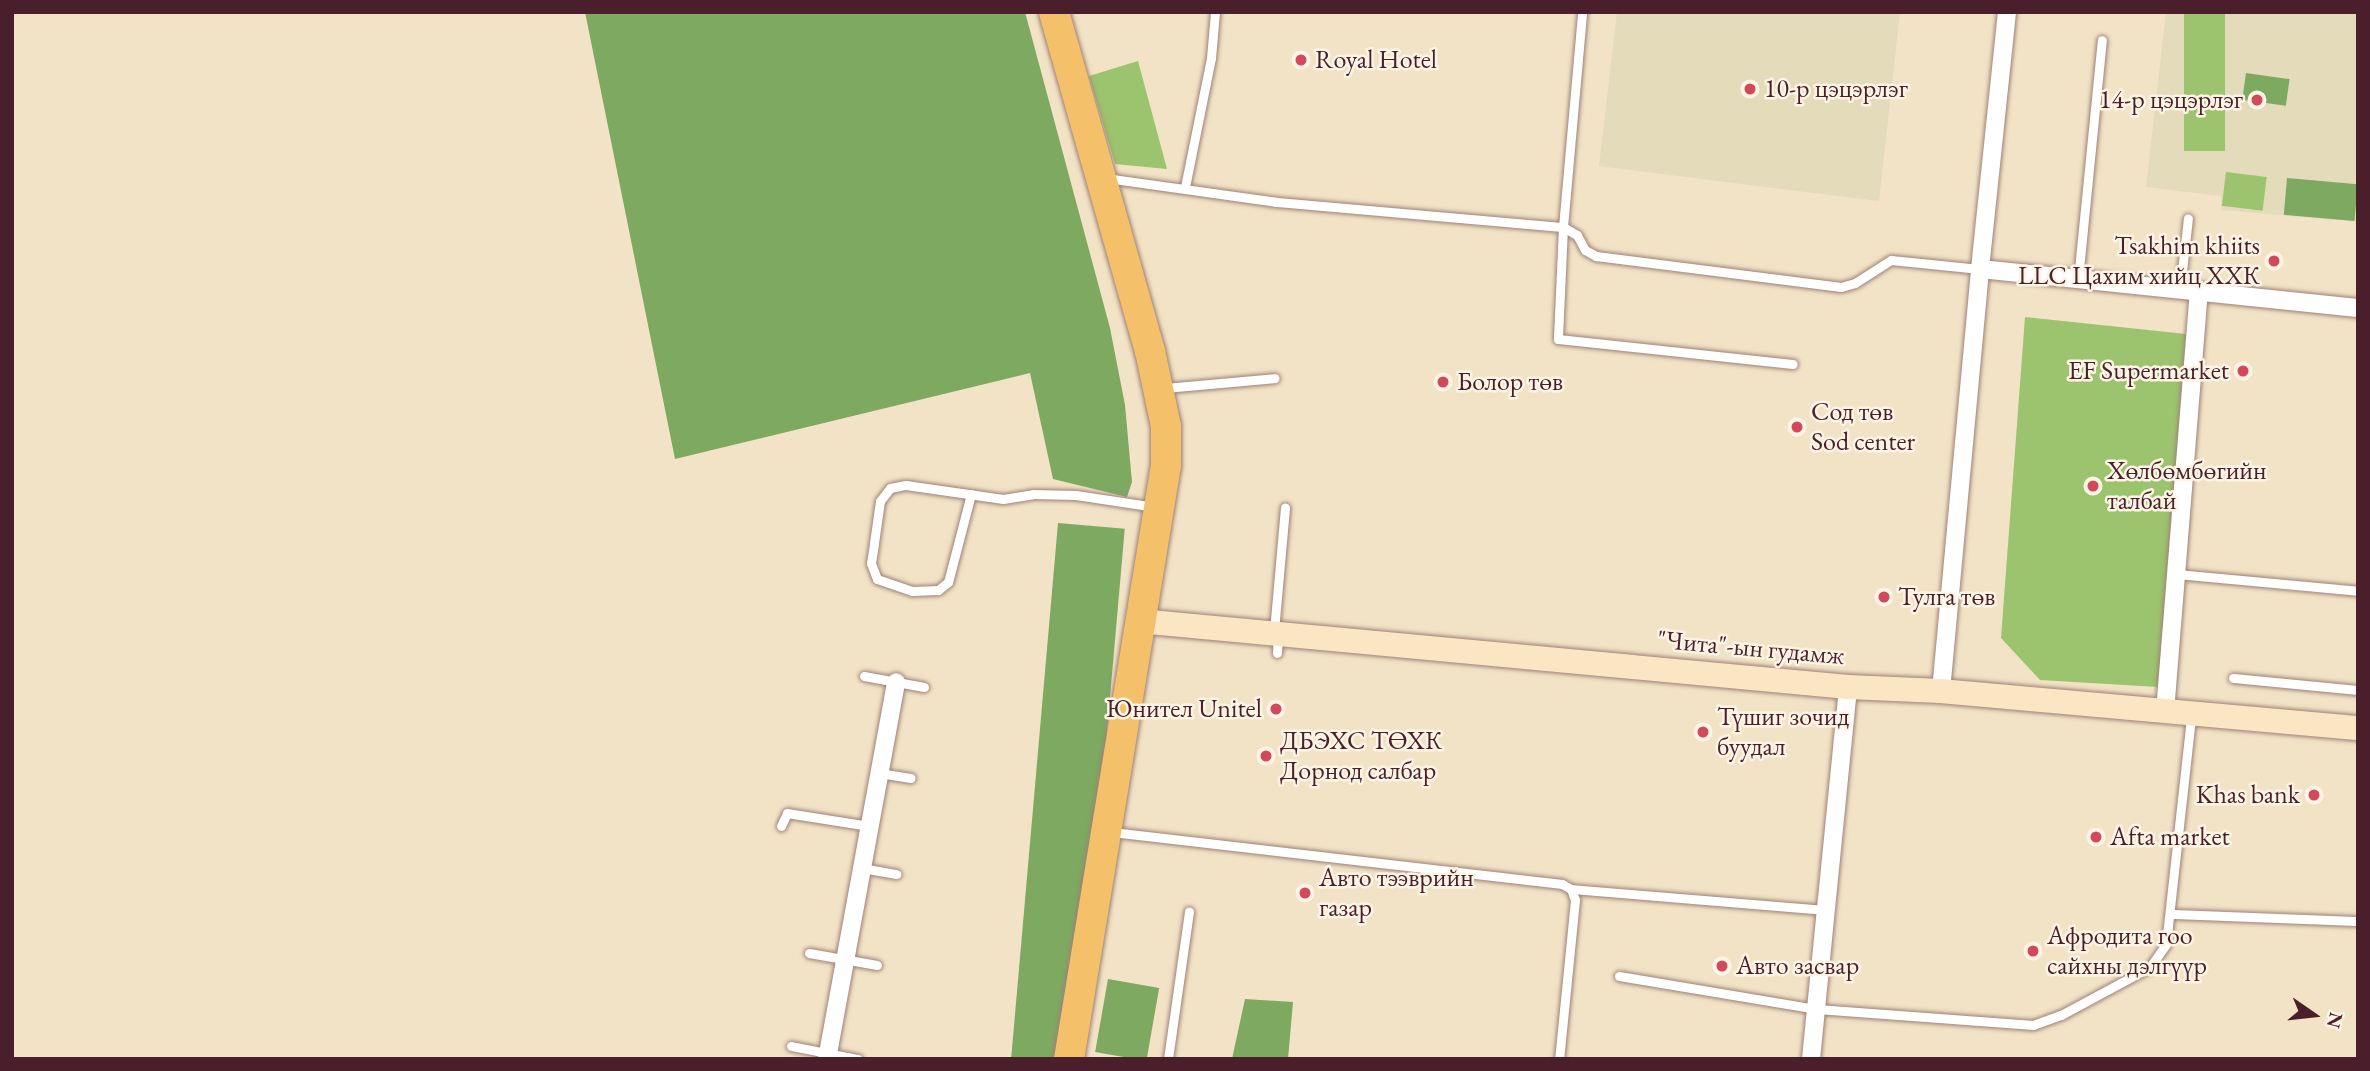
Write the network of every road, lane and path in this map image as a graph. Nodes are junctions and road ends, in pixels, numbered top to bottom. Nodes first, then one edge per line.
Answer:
1 (1054, 12) edge
2 (1216, 12) edge
3 (1582, 12) edge
4 (2006, 17) edge
5 (2102, 40) dead end
6 (1101, 177) junction
7 (1185, 187) junction
8 (2188, 218) dead end
9 (1563, 227) junction
10 (1980, 269) junction
11 (2078, 279) junction
12 (2180, 289) junction
13 (2201, 291) junction
14 (2358, 307) edge
15 (1793, 364) dead end
16 (1275, 378) dead end
17 (1158, 389) junction
18 (971, 494) junction
19 (1158, 507) junction
20 (1285, 507) dead end
21 (2176, 574) junction
22 (2358, 591) edge
23 (1139, 621) junction
24 (1276, 640) junction
25 (864, 676) dead end
26 (2233, 678) dead end
27 (896, 682) junction
28 (924, 687) dead end
29 (1849, 687) junction
30 (2358, 690) edge
31 (1941, 691) junction
32 (2165, 712) junction
33 (2192, 714) junction
34 (2358, 728) edge
35 (879, 773) junction
36 (911, 778) dead end
37 (781, 826) dead end
38 (869, 826) junction
39 (1106, 831) junction
40 (862, 868) junction
41 (896, 874) dead end
42 (1571, 889) junction
43 (1827, 909) junction
44 (1189, 911) dead end
45 (2172, 914) junction
46 (2358, 921) edge
47 (809, 953) dead end
48 (844, 960) junction
49 (877, 965) dead end
50 (1619, 976) dead end
51 (1817, 1009) junction
52 (791, 1046) dead end
53 (827, 1056) edge
54 (858, 1059) edge
55 (1069, 1059) edge
56 (1168, 1059) edge
57 (1559, 1059) edge
58 (1811, 1059) edge

1 - 6 highway
2 - 7 lane
3 - 9 lane
4 - 10 street
5 - 11 lane
6 - 7 lane
6 - 17 highway
7 - 9 lane
8 - 12 lane
9 - 10 lane
9 - 15 lane
10 - 11 street
10 - 31 street
11 - 12 street
12 - 13 street
13 - 14 street
13 - 21 street
16 - 17 lane
17 - 19 highway
18 - 18 lane
18 - 19 lane
19 - 23 highway
20 - 24 lane
21 - 22 lane
21 - 32 street
23 - 24 main road, "Чита"-ын гудамж
23 - 39 highway
24 - 29 main road, "Чита"-ын гудамж
25 - 27 lane
26 - 30 lane
27 - 28 lane
27 - 35 street
29 - 31 main road, "Чита"-ын гудамж
29 - 43 street
31 - 32 main road, "Чита"-ын гудамж
32 - 33 main road, "Чита"-ын гудамж
33 - 34 main road, "Чита"-ын гудамж
33 - 45 lane
35 - 36 lane
35 - 38 street
37 - 38 lane
38 - 40 street
39 - 42 lane
39 - 55 highway
40 - 41 lane
40 - 48 street
42 - 43 lane
42 - 57 lane
43 - 51 street
44 - 56 lane
45 - 46 lane
45 - 51 lane
47 - 48 lane
48 - 49 lane
48 - 53 street
50 - 51 lane
51 - 58 street
52 - 53 lane
53 - 54 lane

